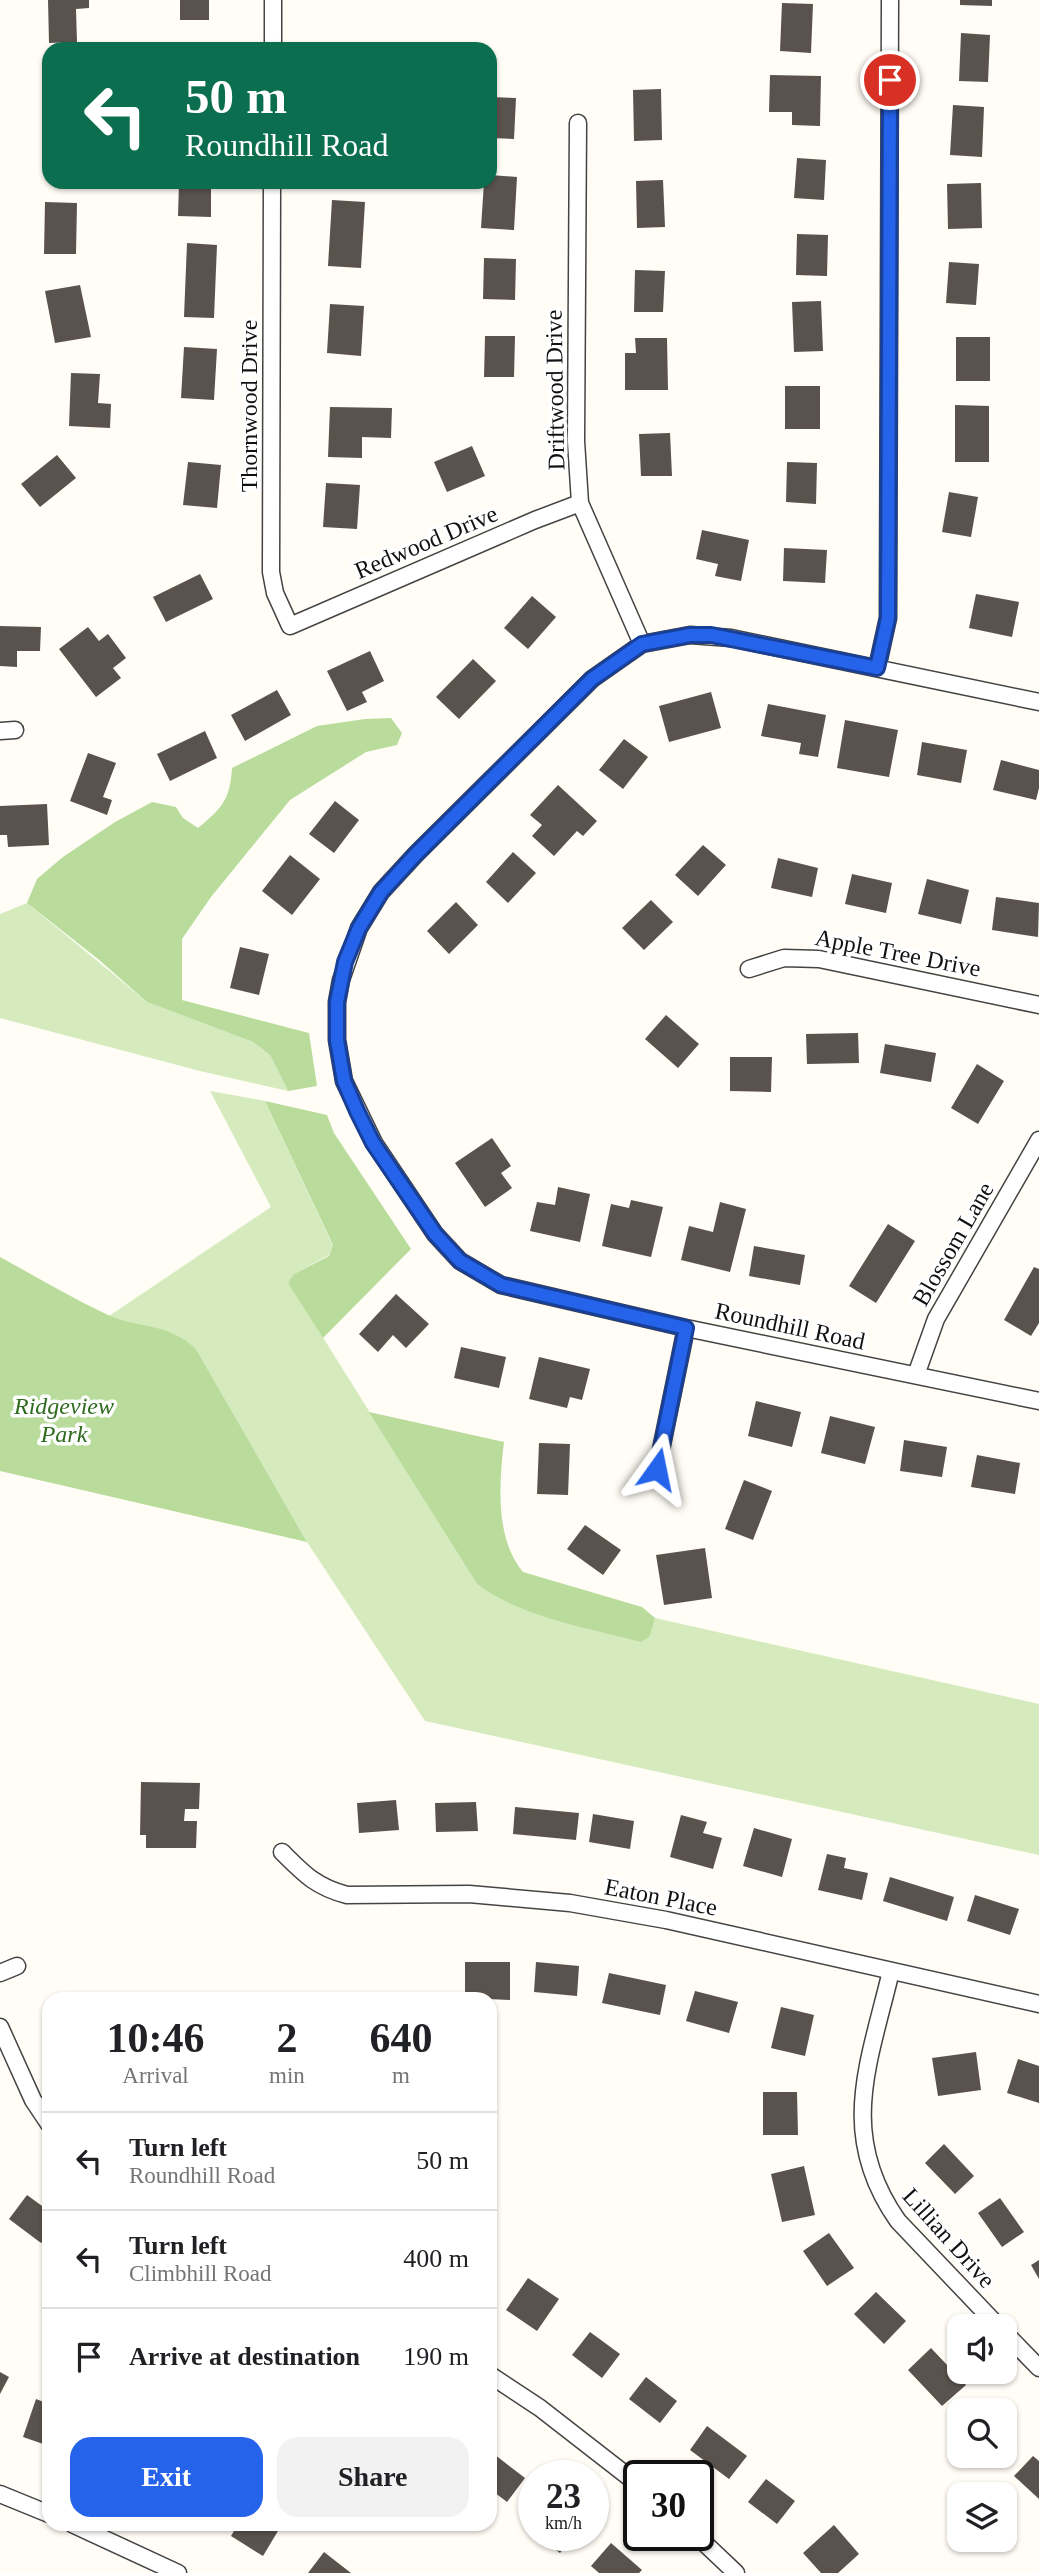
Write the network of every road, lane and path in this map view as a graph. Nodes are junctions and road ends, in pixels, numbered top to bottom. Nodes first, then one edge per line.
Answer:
1 (273, 0) edge
2 (890, 0) edge
3 (273, 42) edge
4 (578, 123) dead end
5 (272, 189) edge
6 (580, 503) junction
7 (290, 626) joint
8 (642, 644) junction
9 (877, 668) junction
10 (1039, 702) edge
11 (749, 969) dead end
12 (1039, 1005) edge
13 (1039, 1140) edge
14 (686, 1328) junction
15 (916, 1375) junction
16 (1039, 1401) edge
17 (657, 1469) dead end
18 (282, 1852) dead end
19 (17, 1966) dead end
20 (891, 1970) junction
21 (0, 1973) edge
22 (1039, 2004) edge
23 (0, 2027) edge
24 (42, 2114) edge
25 (987, 2314) edge
26 (1017, 2345) edge
27 (1039, 2368) edge
28 (497, 2380) edge
29 (623, 2473) edge
30 (0, 2494) edge
31 (42, 2511) edge
32 (87, 2531) edge
33 (713, 2551) edge
34 (177, 2573) edge
35 (736, 2573) edge

1 - 3 street
2 - 9 street
4 - 6 street, Driftwood Drive
5 - 7 street, Thornwood Drive
6 - 7 street, Redwood Drive
6 - 8 street, Driftwood Drive
8 - 9 street, Roundhill Road
8 - 14 street, Roundhill Road
9 - 10 street, Roundhill Road
11 - 12 street, Apple Tree Drive
13 - 15 street, Blossom Lane
14 - 15 street, Roundhill Road
14 - 17 street
15 - 16 street, Roundhill Road
18 - 20 street, Eaton Place
19 - 21 street
20 - 22 street, Eaton Place
20 - 25 street, Lillian Drive
23 - 24 street
26 - 27 street
28 - 29 street
30 - 31 street
32 - 34 street
33 - 35 street

